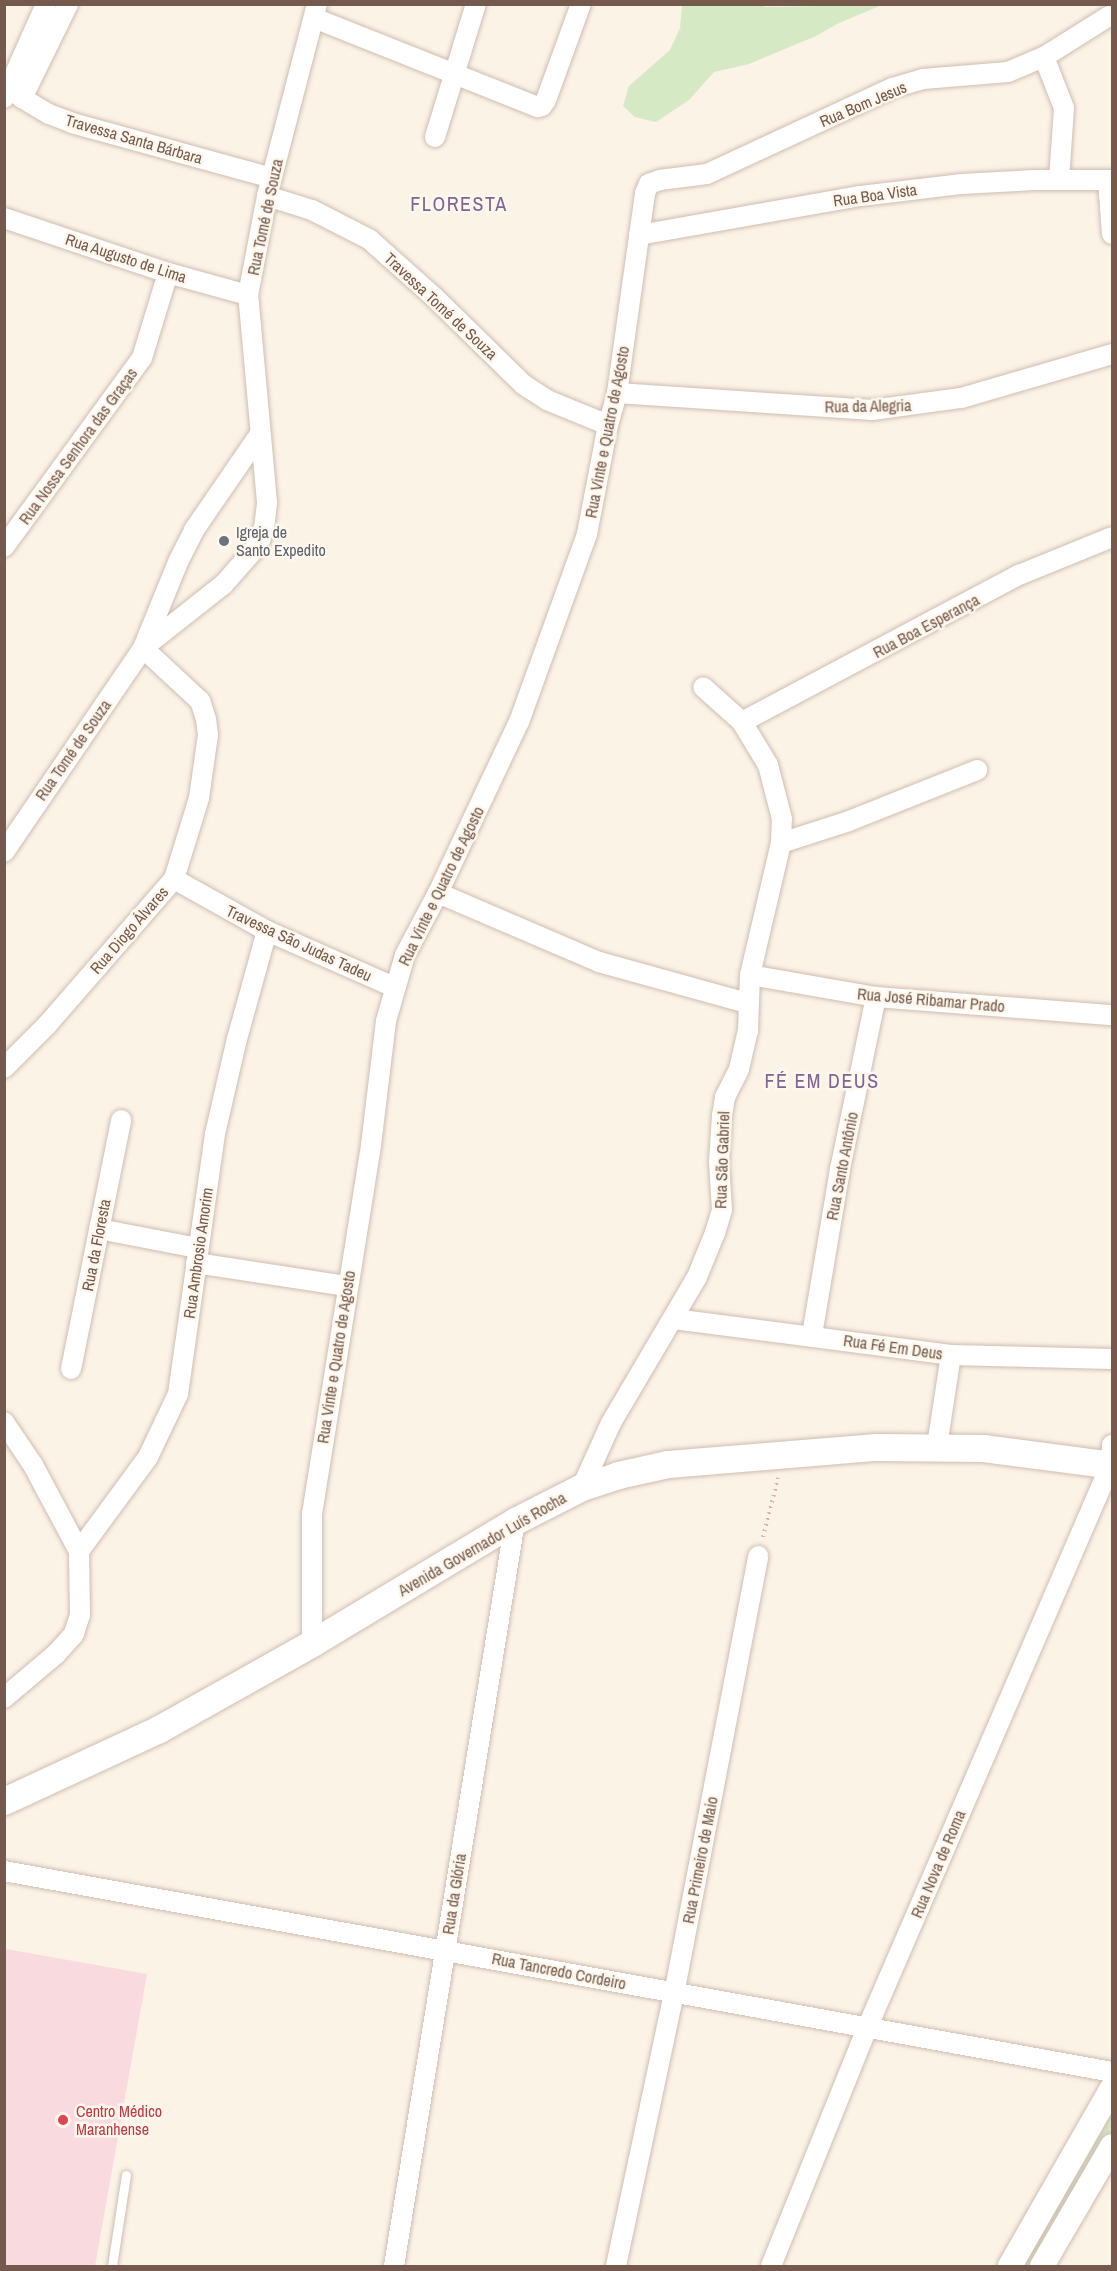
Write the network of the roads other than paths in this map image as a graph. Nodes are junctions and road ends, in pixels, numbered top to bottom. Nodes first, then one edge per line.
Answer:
1 (46, 4) edge
2 (68, 4) edge
3 (476, 4) edge
4 (581, 4) edge
5 (316, 11) edge
6 (1109, 16) dead end
7 (1044, 57) junction
8 (454, 74) junction
9 (10, 92) edge
10 (435, 137) dead end
11 (1059, 180) junction
12 (1110, 180) edge
13 (650, 184) joint
14 (269, 187) junction
15 (4, 218) edge
16 (1113, 234) edge
17 (639, 235) junction
18 (168, 273) junction
19 (248, 295) junction
20 (1113, 354) edge
21 (617, 393) junction
22 (608, 425) junction
23 (260, 434) junction
24 (1113, 537) edge
25 (4, 546) edge
26 (143, 648) junction
27 (703, 687) dead end
28 (742, 722) junction
29 (977, 770) dead end
30 (781, 843) junction
31 (4, 852) edge
32 (174, 879) junction
33 (438, 893) junction
34 (267, 931) junction
35 (750, 975) junction
36 (394, 987) junction
37 (876, 997) junction
38 (747, 1003) junction
39 (1113, 1015) edge
40 (4, 1068) edge
41 (121, 1120) dead end
42 (99, 1229) junction
43 (197, 1256) junction
44 (347, 1286) junction
45 (674, 1319) junction
46 (812, 1335) junction
47 (951, 1355) junction
48 (1113, 1359) edge
49 (71, 1369) dead end
50 (4, 1422) edge
51 (937, 1446) junction
52 (1112, 1458) edge
53 (582, 1487) junction
54 (516, 1521) junction
55 (79, 1551) junction
56 (758, 1556) road end
57 (312, 1644) junction
58 (4, 1698) edge
59 (4, 1801) edge
60 (4, 1871) edge
61 (445, 1949) junction
62 (674, 1994) junction
63 (868, 2026) junction
64 (1113, 2072) edge
65 (1113, 2088) edge
66 (1113, 2146) edge
67 (126, 2175) dead end
68 (112, 2266) edge
69 (394, 2266) edge
70 (615, 2266) edge
71 (771, 2266) edge
72 (1010, 2266) edge
73 (1042, 2266) edge

1 - 9 street
2 - 9 street
3 - 8 street
4 - 8 street
5 - 8 street
5 - 14 street, Rua Tomé de Souza
6 - 7 street, Rua Bom Jesus
7 - 11 street
7 - 13 street, Rua Bom Jesus
8 - 10 street
9 - 14 street, Travessa Santa Bárbara
11 - 12 street, Rua Boa Vista
11 - 17 street, Rua Boa Vista
12 - 16 street
13 - 17 street, Rua Vinte e Quatro de Agosto
14 - 19 street, Rua Tomé de Souza
14 - 22 street, Travessa Tomé de Souza
15 - 18 street, Rua Augusto de Lima
17 - 21 street, Rua Vinte e Quatro de Agosto
18 - 19 street, Rua Augusto de Lima
18 - 25 street, Rua Nossa Senhora das Graças
19 - 23 street, Rua Tomé de Souza
20 - 21 street, Rua da Alegria
21 - 22 street, Rua Vinte e Quatro de Agosto
22 - 33 street, Rua Vinte e Quatro de Agosto
23 - 26 street, Rua Tomé de Souza
23 - 26 street, Rua Tomé de Souza
24 - 28 street, Rua Boa Esperança
26 - 31 street, Rua Tomé de Souza
26 - 32 street, Rua Diogo Álvares
27 - 28 street, Rua São Gabriel
28 - 30 street, Rua São Gabriel
29 - 30 street
30 - 35 street, Rua São Gabriel
32 - 34 street, Travessa São Judas Tadeu
32 - 40 street, Rua Diogo Álvares
33 - 36 street, Rua Vinte e Quatro de Agosto
33 - 38 street
34 - 36 street, Travessa São Judas Tadeu
34 - 43 street, Rua Ambrosio Amorim
35 - 37 street, Rua José Ribamar Prado
35 - 38 street, Rua São Gabriel
36 - 44 street, Rua Vinte e Quatro de Agosto
37 - 39 street, Rua José Ribamar Prado
37 - 46 street, Rua Santo Antônio
38 - 45 street, Rua São Gabriel
41 - 42 street, Rua da Floresta
42 - 43 street
42 - 49 street, Rua da Floresta
43 - 44 street
43 - 55 street, Rua Ambrosio Amorim
44 - 57 street, Rua Vinte e Quatro de Agosto
45 - 46 street, Rua Fé Em Deus
45 - 53 street, Rua São Gabriel
46 - 47 street, Rua Fé Em Deus
47 - 48 street, Rua Fé Em Deus
47 - 51 street
50 - 55 street
51 - 52 main road, Avenida Governador Luís Rocha
51 - 53 main road, Avenida Governador Luís Rocha
52 - 63 street, Rua Nova de Roma
53 - 54 main road, Avenida Governador Luís Rocha
54 - 57 main road, Avenida Governador Luís Rocha
54 - 61 street, Rua da Glória
55 - 58 street
56 - 62 street, Rua Primeiro de Maio
57 - 59 main road, Avenida Governador Luís Rocha
60 - 61 street, Rua Tancredo Cordeiro
61 - 62 street, Rua Tancredo Cordeiro
61 - 69 street, Rua da Glória
62 - 63 street, Rua Tancredo Cordeiro
62 - 70 street, Rua Primeiro de Maio
63 - 64 street, Rua Tancredo Cordeiro
63 - 71 street, Rua Nova de Roma
65 - 72 street
66 - 73 street
67 - 68 lane

